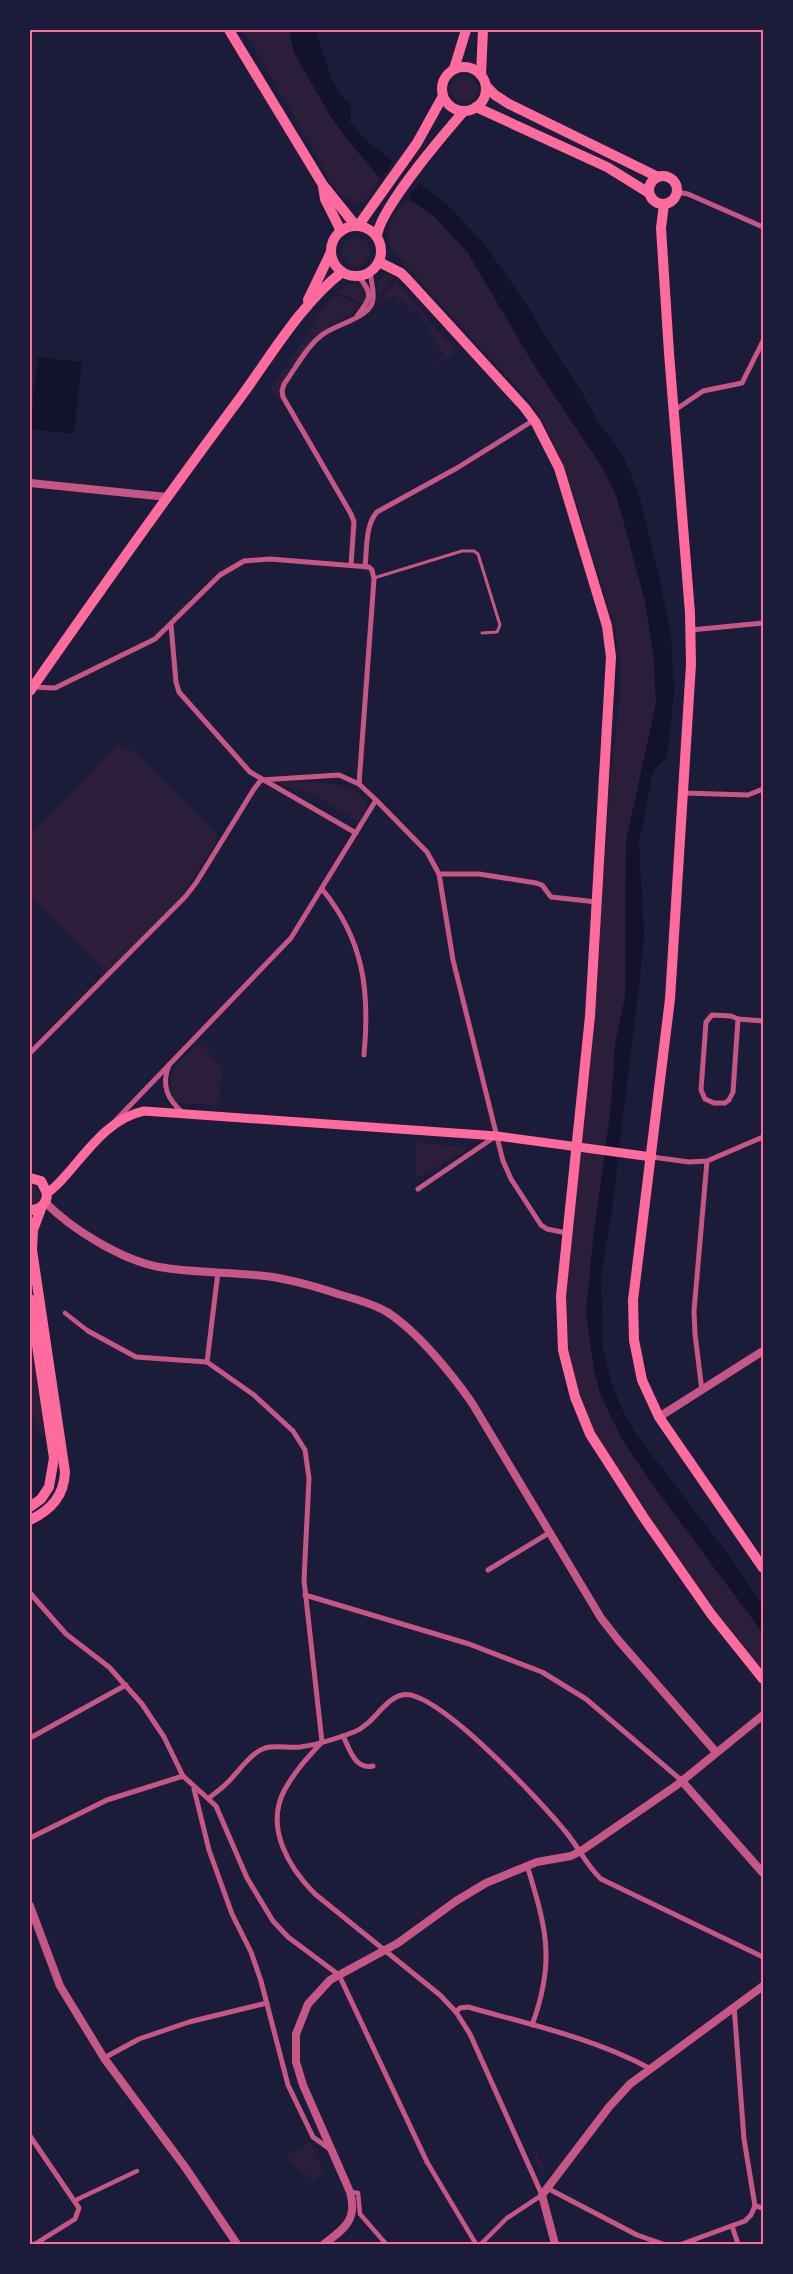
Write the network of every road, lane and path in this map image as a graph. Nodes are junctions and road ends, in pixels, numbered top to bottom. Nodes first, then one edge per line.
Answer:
1 (229, 30) edge
2 (466, 30) edge
3 (482, 30) edge
4 (454, 69) junction
5 (481, 75) junction
6 (486, 86) junction
7 (443, 96) junction
8 (476, 107) junction
9 (464, 111) junction
10 (658, 176) junction
11 (323, 185) junction
12 (677, 192) junction
13 (649, 193) junction
14 (664, 204) junction
15 (372, 207) junction
16 (341, 208) junction
17 (357, 226) junction
18 (763, 227) edge
19 (341, 230) junction
20 (377, 237) junction
21 (331, 252) junction
22 (379, 262) junction
23 (342, 272) junction
24 (370, 272) junction
25 (358, 276) junction
26 (301, 315) junction
27 (356, 318) junction
28 (763, 342) edge
29 (675, 410) junction
30 (534, 420) junction
31 (30, 483) edge
32 (167, 497) junction
33 (350, 565) junction
34 (367, 567) junction
35 (374, 578) junction
36 (763, 623) edge
37 (171, 625) junction
38 (691, 630) junction
39 (482, 633) dead end
40 (31, 689) edge
41 (261, 780) junction
42 (359, 784) junction
43 (763, 789) edge
44 (684, 793) junction
45 (376, 800) junction
46 (356, 833) junction
47 (439, 874) junction
48 (322, 889) junction
49 (597, 902) junction
50 (738, 1019) junction
51 (763, 1021) edge
52 (31, 1052) edge
53 (364, 1055) dead end
54 (170, 1062) junction
55 (183, 1113) junction
56 (110, 1128) junction
57 (497, 1136) junction
58 (763, 1137) edge
59 (576, 1145) junction
60 (646, 1156) junction
61 (707, 1161) junction
62 (32, 1177) edge
63 (418, 1189) dead end
64 (45, 1200) junction
65 (30, 1210) edge
66 (567, 1234) junction
67 (218, 1272) junction
68 (30, 1299) edge
69 (65, 1313) dead end
70 (88, 1331) joint
71 (763, 1351) edge
72 (207, 1362) junction
73 (702, 1390) junction
74 (659, 1417) junction
75 (30, 1507) edge
76 (30, 1520) edge
77 (549, 1533) junction
78 (763, 1568) edge
79 (488, 1570) dead end
80 (30, 1593) edge
81 (305, 1594) junction
82 (763, 1679) edge
83 (126, 1685) junction
84 (763, 1715) edge
85 (343, 1736) junction
86 (30, 1738) edge
87 (322, 1742) junction
88 (716, 1752) junction
89 (374, 1766) dead end
90 (183, 1776) junction
91 (681, 1780) junction
92 (194, 1789) junction
93 (209, 1798) junction
94 (30, 1838) edge
95 (581, 1851) junction
96 (527, 1865) junction
97 (763, 1873) edge
98 (30, 1906) edge
99 (384, 1951) junction
100 (763, 1957) edge
101 (339, 1975) junction
102 (763, 1986) edge
103 (267, 2004) junction
104 (734, 2006) junction
105 (456, 2012) junction
106 (532, 2025) junction
107 (104, 2058) junction
108 (649, 2068) junction
109 (30, 2136) edge
110 (333, 2152) junction
111 (427, 2162) joint
112 (137, 2171) dead end
113 (548, 2188) junction
114 (350, 2192) junction
115 (542, 2195) junction
116 (76, 2200) junction
117 (755, 2206) junction
118 (763, 2208) edge
119 (732, 2226) junction
120 (35, 2244) edge
121 (237, 2244) edge
122 (324, 2244) edge
123 (386, 2244) edge
124 (476, 2244) edge
125 (481, 2244) edge
126 (556, 2244) edge
127 (663, 2244) edge
128 (682, 2244) edge
129 (738, 2244) edge

1 - 11 main road
2 - 4 main road
3 - 5 main road
4 - 5 main road
4 - 7 main road
5 - 6 main road
6 - 8 main road
6 - 10 main road
7 - 9 main road
7 - 15 main road
8 - 9 main road
8 - 13 main road
9 - 20 main road
10 - 12 main road
10 - 13 main road
11 - 16 main road
11 - 19 main road
12 - 14 main road
12 - 18 street
13 - 14 main road
14 - 29 main road
15 - 16 main road
15 - 17 main road
16 - 17 main road
17 - 19 main road
17 - 20 main road
19 - 21 main road
20 - 22 main road
21 - 23 main road
21 - 26 main road
22 - 24 main road
22 - 30 main road
23 - 25 main road
23 - 26 main road
24 - 25 main road
24 - 27 street
25 - 27 street
26 - 32 main road
27 - 33 street
28 - 29 street
29 - 38 main road
30 - 34 street
30 - 49 main road
31 - 32 street
32 - 40 main road
33 - 34 street
33 - 37 street
34 - 35 street
35 - 39 lane
35 - 42 street
36 - 38 street
37 - 40 street
37 - 41 street
38 - 44 main road
41 - 42 street
41 - 46 street
41 - 52 street
42 - 45 street
43 - 44 street
44 - 60 main road
45 - 46 street
45 - 47 street
46 - 48 street
47 - 49 street
47 - 57 street
48 - 53 street
48 - 54 street
49 - 59 main road
50 - 50 street
50 - 51 street
54 - 55 street
54 - 56 street
55 - 56 main road
55 - 57 main road
56 - 64 main road
57 - 59 main road
57 - 63 street
57 - 66 street
58 - 61 street
59 - 60 main road
59 - 66 main road
60 - 61 street
60 - 74 main road
61 - 73 street
62 - 64 main road
64 - 65 main road
64 - 67 street
64 - 76 main road
66 - 82 main road
67 - 72 street
67 - 77 street
68 - 75 main road
69 - 70 street
70 - 72 street
71 - 73 street
72 - 81 street
73 - 74 street
74 - 78 main road
77 - 79 street
77 - 88 street
80 - 83 street
81 - 87 street
81 - 91 street
83 - 86 street
83 - 90 street
84 - 88 street
85 - 87 street
85 - 89 street
85 - 95 street
87 - 93 street
87 - 99 street
88 - 91 street
90 - 92 street
90 - 94 street
91 - 95 street
91 - 97 street
92 - 93 street
92 - 103 street
93 - 101 street
95 - 96 street
95 - 100 street
96 - 99 street
96 - 106 street
98 - 107 street
99 - 101 street
99 - 105 street
101 - 110 street
101 - 111 street
102 - 104 street
103 - 107 street
103 - 110 street
104 - 108 street
104 - 117 street
105 - 106 street
105 - 115 street
106 - 108 street
107 - 121 street
108 - 113 street
109 - 116 street
110 - 114 street
111 - 124 street
112 - 116 street
113 - 115 street
113 - 127 street
114 - 122 street
114 - 123 street
115 - 125 street
115 - 126 street
116 - 120 street
117 - 118 street
117 - 119 street
119 - 128 street
119 - 129 street

